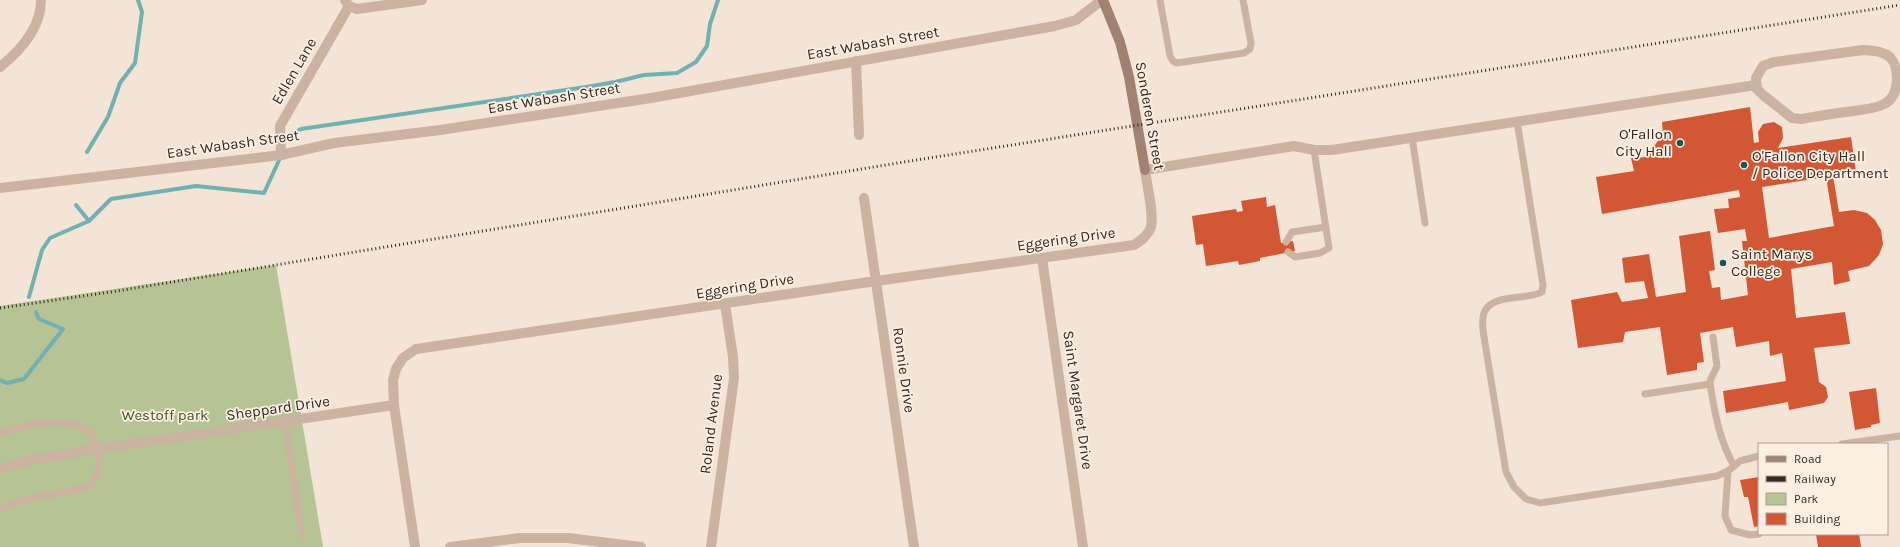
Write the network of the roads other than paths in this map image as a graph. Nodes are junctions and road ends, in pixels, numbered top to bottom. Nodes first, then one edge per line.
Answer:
1 (41, 0) edge
2 (422, 0) edge
3 (1102, 0) edge
4 (1160, 0) edge
5 (1243, 0) edge
6 (347, 3) edge
7 (856, 61) junction
8 (1897, 61) edge
9 (0, 68) edge
10 (1756, 85) junction
11 (1517, 121) junction
12 (859, 135) dead end
13 (1412, 137) junction
14 (1314, 150) junction
15 (281, 155) junction
16 (1145, 170) junction
17 (0, 188) edge
18 (864, 198) dead end
19 (1425, 223) dead end
20 (1326, 227) junction
21 (1143, 239) joint
22 (1286, 242) dead end
23 (1288, 252) dead end
24 (1042, 258) junction
25 (876, 281) junction
26 (725, 304) junction
27 (1713, 336) dead end
28 (1710, 384) junction
29 (1645, 394) dead end
30 (394, 405) junction
31 (285, 422) junction
32 (0, 433) edge
33 (1900, 436) edge
34 (1849, 443) edge
35 (98, 449) junction
36 (1758, 456) edge
37 (1734, 466) junction
38 (0, 469) edge
39 (1728, 471) junction
40 (0, 510) edge
41 (1758, 534) edge
42 (302, 535) dead end
43 (415, 547) edge
44 (450, 547) edge
45 (641, 547) edge
46 (711, 547) edge
47 (914, 547) edge
48 (1079, 547) edge
49 (1083, 547) edge

1 - 9 street
2 - 6 street
3 - 7 street, East Wabash Street
3 - 16 street, Sonderen Street
4 - 5 lane
6 - 15 street, Edlen Lane
7 - 12 street
7 - 15 street, East Wabash Street
8 - 10 street
8 - 10 street
10 - 11 street
11 - 13 street
11 - 39 lane
13 - 14 street
13 - 19 lane
14 - 16 street
14 - 20 lane
15 - 17 street, East Wabash Street
16 - 21 street, Sonderen Street
18 - 25 street, Ronnie Drive
20 - 22 lane
20 - 23 lane
21 - 24 street, Eggering Drive
24 - 25 street, Eggering Drive
24 - 49 street, Saint Margaret Drive
25 - 26 street, Eggering Drive
25 - 47 street, Ronnie Drive
26 - 30 street, Eggering Drive
26 - 46 street, Roland Avenue
27 - 28 lane
28 - 29 lane
28 - 37 lane
30 - 31 street, Sheppard Drive
30 - 43 street, Eggering Drive
31 - 35 street, Sheppard Drive
31 - 42 lane
32 - 35 lane
33 - 34 lane
35 - 38 street, Sheppard Drive
35 - 40 lane
36 - 37 lane
37 - 39 lane
39 - 41 lane
44 - 45 street
48 - 49 street

